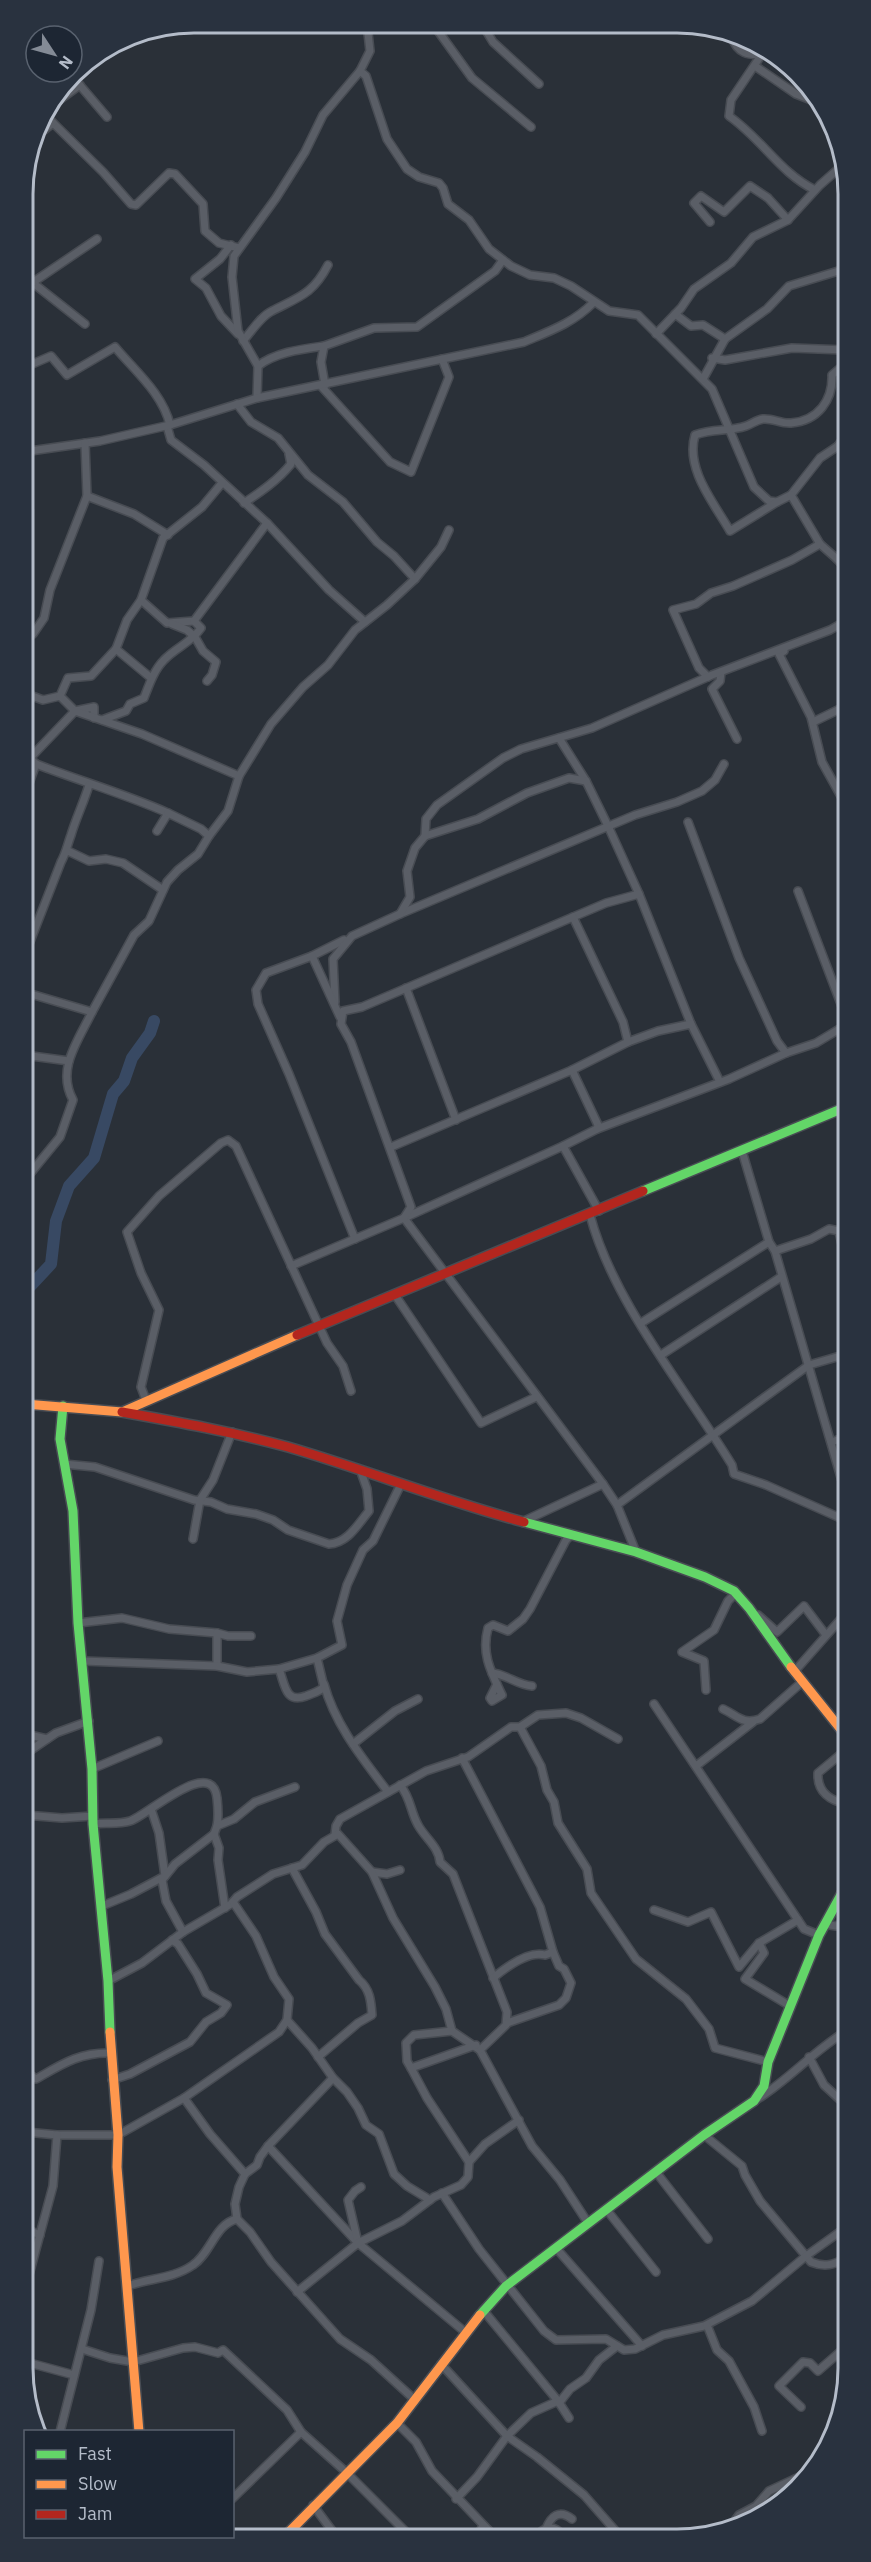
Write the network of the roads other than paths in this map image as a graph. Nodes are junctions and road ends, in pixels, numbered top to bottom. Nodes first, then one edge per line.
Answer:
1 (368, 33) edge
2 (440, 33) edge
3 (488, 33) edge
4 (734, 44) edge
5 (758, 55) edge
6 (761, 57) edge
7 (754, 66) junction
8 (360, 71) junction
9 (539, 84) dead end
10 (80, 85) joint
11 (68, 94) edge
12 (806, 98) edge
13 (107, 117) dead end
14 (53, 123) joint
15 (48, 127) edge
16 (531, 127) dead end
17 (837, 171) edge
18 (815, 190) junction
19 (788, 220) junction
20 (710, 222) dead end
21 (97, 239) dead end
22 (219, 243) junction
23 (231, 245) junction
24 (239, 248) junction
25 (221, 257) junction
26 (503, 260) junction
27 (328, 265) dead end
28 (838, 271) edge
29 (33, 283) joint
30 (593, 303) junction
31 (675, 314) junction
32 (85, 324) dead end
33 (656, 334) junction
34 (241, 338) junction
35 (724, 339) junction
36 (324, 346) junction
37 (838, 350) edge
38 (712, 358) junction
39 (442, 359) junction
40 (33, 364) edge
41 (258, 366) junction
42 (838, 370) edge
43 (703, 379) junction
44 (323, 386) junction
45 (257, 398) junction
46 (237, 404) junction
47 (169, 425) junction
48 (731, 429) junction
49 (85, 443) junction
50 (838, 446) edge
51 (33, 451) edge
52 (289, 451) junction
53 (222, 483) junction
54 (791, 495) junction
55 (87, 496) junction
56 (244, 502) junction
57 (777, 502) junction
58 (267, 524) junction
59 (449, 530) dead end
60 (168, 535) junction
61 (820, 544) junction
62 (837, 558) edge
63 (415, 579) junction
64 (141, 600) junction
65 (194, 621) junction
66 (365, 621) junction
67 (171, 623) junction
68 (838, 626) edge
69 (830, 630) junction
70 (33, 634) edge
71 (195, 637) junction
72 (116, 649) junction
73 (721, 672) junction
74 (708, 677) junction
75 (151, 678) junction
76 (207, 681) dead end
77 (33, 696) edge
78 (60, 696) junction
79 (838, 710) edge
80 (75, 711) junction
81 (98, 719) junction
82 (813, 722) junction
83 (559, 738) junction
84 (737, 739) dead end
85 (33, 751) edge
86 (33, 762) edge
87 (36, 764) junction
88 (724, 764) dead end
89 (33, 772) edge
90 (239, 776) junction
91 (586, 781) junction
92 (89, 785) junction
93 (838, 791) edge
94 (168, 813) junction
95 (688, 822) dead end
96 (608, 826) junction
97 (157, 831) dead end
98 (209, 836) junction
99 (425, 836) junction
100 (68, 851) junction
101 (163, 890) junction
102 (798, 891) dead end
103 (639, 894) junction
104 (400, 914) junction
105 (573, 917) junction
106 (33, 933) edge
107 (352, 936) junction
108 (312, 956) junction
109 (406, 988) junction
110 (33, 995) edge
111 (838, 996) edge
112 (335, 1002) junction
113 (92, 1012) junction
114 (340, 1017) junction
115 (691, 1024) junction
116 (838, 1030) edge
117 (628, 1042) junction
118 (786, 1053) junction
119 (33, 1056) edge
120 (69, 1061) junction
121 (572, 1070) junction
122 (720, 1082) junction
123 (838, 1110) edge
124 (456, 1120) junction
125 (597, 1129) junction
126 (563, 1146) junction
127 (391, 1147) junction
128 (742, 1151) junction
129 (33, 1170) edge
130 (594, 1213) junction
131 (404, 1218) junction
132 (838, 1230) edge
133 (355, 1239) junction
134 (769, 1242) junction
135 (776, 1251) junction
136 (291, 1266) junction
137 (445, 1275) junction
138 (781, 1277) junction
139 (395, 1295) junction
140 (641, 1323) junction
141 (320, 1325) junction
142 (661, 1355) junction
143 (838, 1357) edge
144 (808, 1365) junction
145 (351, 1391) dead end
146 (536, 1397) junction
147 (146, 1400) junction
148 (33, 1404) edge
149 (63, 1406) junction
150 (122, 1412) junction
151 (232, 1432) junction
152 (713, 1433) junction
153 (838, 1440) edge
154 (831, 1442) junction
155 (64, 1464) junction
156 (838, 1466) edge
157 (361, 1472) junction
158 (401, 1484) junction
159 (603, 1484) junction
160 (200, 1500) junction
161 (617, 1505) junction
162 (838, 1517) edge
163 (524, 1521) junction
164 (571, 1535) junction
165 (193, 1539) dead end
166 (636, 1552) junction
167 (736, 1593) junction
168 (749, 1608) junction
169 (838, 1622) edge
170 (78, 1623) junction
171 (217, 1633) junction
172 (826, 1635) junction
173 (251, 1636) dead end
174 (317, 1658) junction
175 (83, 1661) junction
176 (217, 1666) junction
177 (279, 1670) junction
178 (794, 1672) junction
179 (492, 1673) junction
180 (802, 1682) junction
181 (324, 1684) junction
182 (497, 1684) dead end
183 (532, 1686) dead end
184 (706, 1690) dead end
185 (418, 1699) dead end
186 (654, 1704) dead end
187 (723, 1709) dead end
188 (89, 1721) junction
189 (753, 1722) junction
190 (838, 1726) edge
191 (520, 1727) junction
192 (33, 1736) edge
193 (47, 1739) junction
194 (618, 1739) dead end
195 (158, 1741) dead end
196 (353, 1744) junction
197 (33, 1749) edge
198 (838, 1756) edge
199 (462, 1758) junction
200 (696, 1766) junction
201 (92, 1769) junction
202 (400, 1785) junction
203 (295, 1787) dead end
204 (388, 1792) junction
205 (838, 1802) edge
206 (151, 1809) junction
207 (33, 1816) edge
208 (93, 1820) junction
209 (217, 1826) junction
210 (214, 1834) junction
211 (335, 1835) junction
212 (292, 1868) junction
213 (400, 1870) dead end
214 (372, 1872) junction
215 (165, 1876) junction
216 (838, 1901) edge
217 (233, 1902) junction
218 (102, 1906) junction
219 (225, 1908) junction
220 (654, 1910) dead end
221 (798, 1920) junction
222 (824, 1924) junction
223 (838, 1925) edge
224 (183, 1932) junction
225 (819, 1935) junction
226 (172, 1940) junction
227 (759, 1943) junction
228 (553, 1952) junction
229 (492, 1978) junction
230 (108, 1981) junction
231 (790, 2006) junction
232 (286, 2020) junction
233 (507, 2023) junction
234 (452, 2031) junction
235 (838, 2037) edge
236 (478, 2047) junction
237 (111, 2053) junction
238 (318, 2057) junction
239 (809, 2058) junction
240 (768, 2062) junction
241 (411, 2068) junction
242 (33, 2077) edge
243 (333, 2078) junction
244 (112, 2080) junction
245 (184, 2098) junction
246 (838, 2098) edge
247 (754, 2101) junction
248 (519, 2120) junction
249 (33, 2133) edge
250 (57, 2135) junction
251 (118, 2135) junction
252 (704, 2135) junction
253 (268, 2146) junction
254 (469, 2162) junction
255 (656, 2172) junction
256 (245, 2174) junction
257 (361, 2187) dead end
258 (442, 2193) junction
259 (430, 2200) junction
260 (606, 2210) junction
261 (237, 2219) junction
262 (588, 2223) junction
263 (33, 2232) edge
264 (838, 2233) edge
265 (40, 2235) junction
266 (708, 2240) dead end
267 (358, 2243) junction
268 (556, 2248) junction
269 (806, 2256) junction
270 (33, 2260) edge
271 (99, 2261) dead end
272 (838, 2262) edge
273 (656, 2272) dead end
274 (128, 2286) junction
275 (506, 2286) junction
276 (297, 2292) junction
277 (483, 2310) junction
278 (707, 2325) junction
279 (465, 2332) junction
280 (617, 2346) junction
281 (642, 2346) junction
282 (82, 2349) junction
283 (838, 2354) edge
284 (133, 2362) junction
285 (33, 2364) edge
286 (441, 2364) junction
287 (74, 2375) junction
288 (415, 2400) junction
289 (558, 2402) junction
290 (801, 2407) dead end
291 (569, 2418) dead end
292 (397, 2423) junction
293 (60, 2430) edge
294 (140, 2430) edge
295 (762, 2431) dead end
296 (301, 2432) junction
297 (507, 2436) junction
298 (346, 2472) junction
299 (790, 2482) edge
300 (234, 2497) edge
301 (456, 2499) junction
302 (313, 2505) junction
303 (738, 2516) edge
304 (572, 2519) dead end
305 (483, 2525) junction
306 (291, 2529) edge
307 (331, 2529) edge
308 (403, 2529) edge
309 (481, 2529) edge
310 (487, 2529) edge
311 (546, 2529) joint
312 (557, 2529) edge
313 (614, 2529) edge

1 - 8 street
2 - 16 street
3 - 9 street
4 - 5 street
6 - 7 street
7 - 12 street
7 - 18 street
8 - 24 street
8 - 26 street
10 - 11 street
10 - 13 street
14 - 15 street
14 - 22 street
17 - 18 street
18 - 19 street
19 - 20 street
19 - 31 street
21 - 29 street
22 - 23 street
22 - 25 street
23 - 24 street
23 - 25 street
24 - 34 street
25 - 34 street
26 - 30 street
26 - 36 street
27 - 34 street
28 - 35 street
29 - 32 street
30 - 33 street
30 - 39 street
31 - 33 street
31 - 35 street
33 - 43 street
34 - 41 street
35 - 38 street
36 - 41 street
36 - 44 street
37 - 38 street
38 - 43 street
39 - 44 street
39 - 44 street
40 - 47 street
41 - 45 street
42 - 48 street
43 - 48 street
44 - 45 street
45 - 46 street
46 - 47 street
46 - 52 street
47 - 49 street
47 - 53 street
48 - 57 street
48 - 57 street
49 - 51 street
49 - 55 street
50 - 54 street
52 - 56 street
52 - 63 street
53 - 56 street
53 - 60 street
54 - 57 street
54 - 61 street
55 - 60 street
55 - 70 street
56 - 58 street
58 - 65 street
58 - 66 street
59 - 63 street
60 - 64 street
61 - 62 street
61 - 74 street
63 - 66 street
64 - 67 street
64 - 72 street
65 - 67 street
65 - 71 street
66 - 90 street
67 - 71 street
68 - 69 street
69 - 73 street
69 - 82 street
71 - 75 street
71 - 76 street
72 - 75 street
72 - 78 street
73 - 74 street
73 - 84 street
74 - 83 street
75 - 81 street
77 - 78 street
78 - 80 street
79 - 82 street
80 - 81 street
80 - 85 street
81 - 90 street
82 - 93 street
83 - 91 street
83 - 99 street
86 - 87 street
87 - 89 street
87 - 92 street
88 - 96 street
90 - 98 street
91 - 96 street
91 - 99 street
92 - 94 street
92 - 100 street
94 - 97 street
94 - 98 street
95 - 118 street
96 - 103 street
96 - 104 street
98 - 101 street
99 - 104 street
100 - 101 street
100 - 106 street
101 - 113 street
102 - 111 street
103 - 105 street
103 - 115 street
104 - 107 street
105 - 109 street
105 - 117 street
107 - 108 street
107 - 112 street
108 - 112 street
108 - 133 street
109 - 114 street
109 - 124 street
110 - 113 street
112 - 114 street
113 - 120 street
114 - 127 street
115 - 117 street
115 - 122 street
116 - 118 street
117 - 121 street
118 - 122 street
119 - 120 street
120 - 129 street
121 - 124 street
121 - 125 street
122 - 125 street
123 - 128 street
124 - 127 street
125 - 126 street
126 - 130 street
126 - 131 street
127 - 131 street
128 - 130 street
128 - 134 street
130 - 137 street
130 - 140 street
131 - 133 street
131 - 137 street
132 - 135 street
133 - 136 street
134 - 135 street
134 - 140 street
135 - 138 street
136 - 141 street
136 - 147 street
137 - 139 street
137 - 146 street
138 - 142 street
138 - 144 street
139 - 141 street
139 - 146 street
140 - 142 street
141 - 145 street
141 - 147 street
142 - 152 street
143 - 144 street
144 - 152 street
144 - 154 street
146 - 159 street
147 - 150 street
148 - 149 street
149 - 150 street
149 - 155 street
150 - 151 street
151 - 157 street
151 - 160 street
152 - 161 street
152 - 162 street
153 - 154 street
154 - 156 street
155 - 160 street
155 - 170 street
157 - 158 street
157 - 160 street
158 - 163 street
158 - 174 street
159 - 161 street
159 - 163 street
160 - 165 street
161 - 166 street
163 - 164 street
164 - 166 street
164 - 179 street
166 - 167 street
167 - 168 street
167 - 184 street
168 - 172 street
168 - 178 street
169 - 172 street
170 - 171 street
170 - 175 street
171 - 173 street
171 - 176 street
172 - 178 street
174 - 177 street
174 - 181 street
175 - 176 street
175 - 188 street
176 - 177 street
177 - 181 street
178 - 180 street
179 - 182 street
179 - 183 street
180 - 189 street
180 - 190 street
181 - 196 street
185 - 196 street
186 - 200 street
187 - 189 street
188 - 193 street
188 - 201 street
189 - 200 street
191 - 194 street
191 - 199 street
191 - 240 street
192 - 193 street
193 - 197 street
195 - 201 street
196 - 204 street
198 - 205 street
199 - 202 street
199 - 228 street
200 - 221 street
201 - 208 street
202 - 204 street
202 - 229 street
203 - 209 street
204 - 211 street
206 - 208 street
206 - 209 street
206 - 215 street
207 - 208 street
208 - 218 street
209 - 210 street
210 - 215 street
210 - 219 street
211 - 212 street
211 - 214 street
212 - 217 street
212 - 238 street
213 - 214 street
214 - 234 street
215 - 218 street
215 - 224 street
216 - 222 street
217 - 219 street
217 - 232 street
218 - 230 street
219 - 224 street
220 - 227 street
221 - 225 street
221 - 227 street
222 - 223 street
222 - 225 street
224 - 226 street
225 - 231 street
226 - 230 street
226 - 244 street
227 - 231 street
228 - 229 street
228 - 233 street
229 - 233 street
230 - 237 street
231 - 240 street
232 - 238 street
232 - 245 street
233 - 236 street
234 - 236 street
234 - 241 street
235 - 239 street
236 - 241 street
236 - 248 street
237 - 242 street
237 - 244 street
238 - 243 street
239 - 246 street
239 - 247 street
240 - 247 street
241 - 254 street
243 - 253 street
243 - 259 street
244 - 251 street
245 - 251 street
245 - 256 street
247 - 252 street
248 - 254 street
248 - 262 street
249 - 250 street
250 - 251 street
250 - 265 street
251 - 274 street
252 - 255 street
252 - 269 street
253 - 256 street
253 - 267 street
254 - 258 street
255 - 260 street
255 - 266 street
256 - 261 street
257 - 267 street
258 - 259 street
258 - 275 street
259 - 267 street
260 - 262 street
260 - 273 street
261 - 274 street
261 - 276 street
262 - 268 street
263 - 265 street
264 - 269 street
265 - 270 street
267 - 276 street
267 - 279 street
268 - 275 street
268 - 281 street
269 - 272 street
269 - 278 street
271 - 282 street
274 - 284 street
275 - 277 street
275 - 280 street
276 - 288 street
277 - 279 street
277 - 289 street
278 - 281 street
278 - 295 street
279 - 286 street
280 - 281 street
280 - 289 street
282 - 284 street
282 - 287 street
283 - 290 street
284 - 294 street
284 - 296 street
285 - 287 street
286 - 288 street
286 - 297 street
287 - 293 street
288 - 292 street
289 - 291 street
289 - 297 street
292 - 298 street
292 - 301 street
296 - 298 street
296 - 300 street
297 - 301 street
297 - 313 street
298 - 302 street
298 - 308 street
299 - 303 street
301 - 305 street
302 - 306 street
302 - 307 street
304 - 311 street
305 - 309 street
305 - 310 street
311 - 312 street

